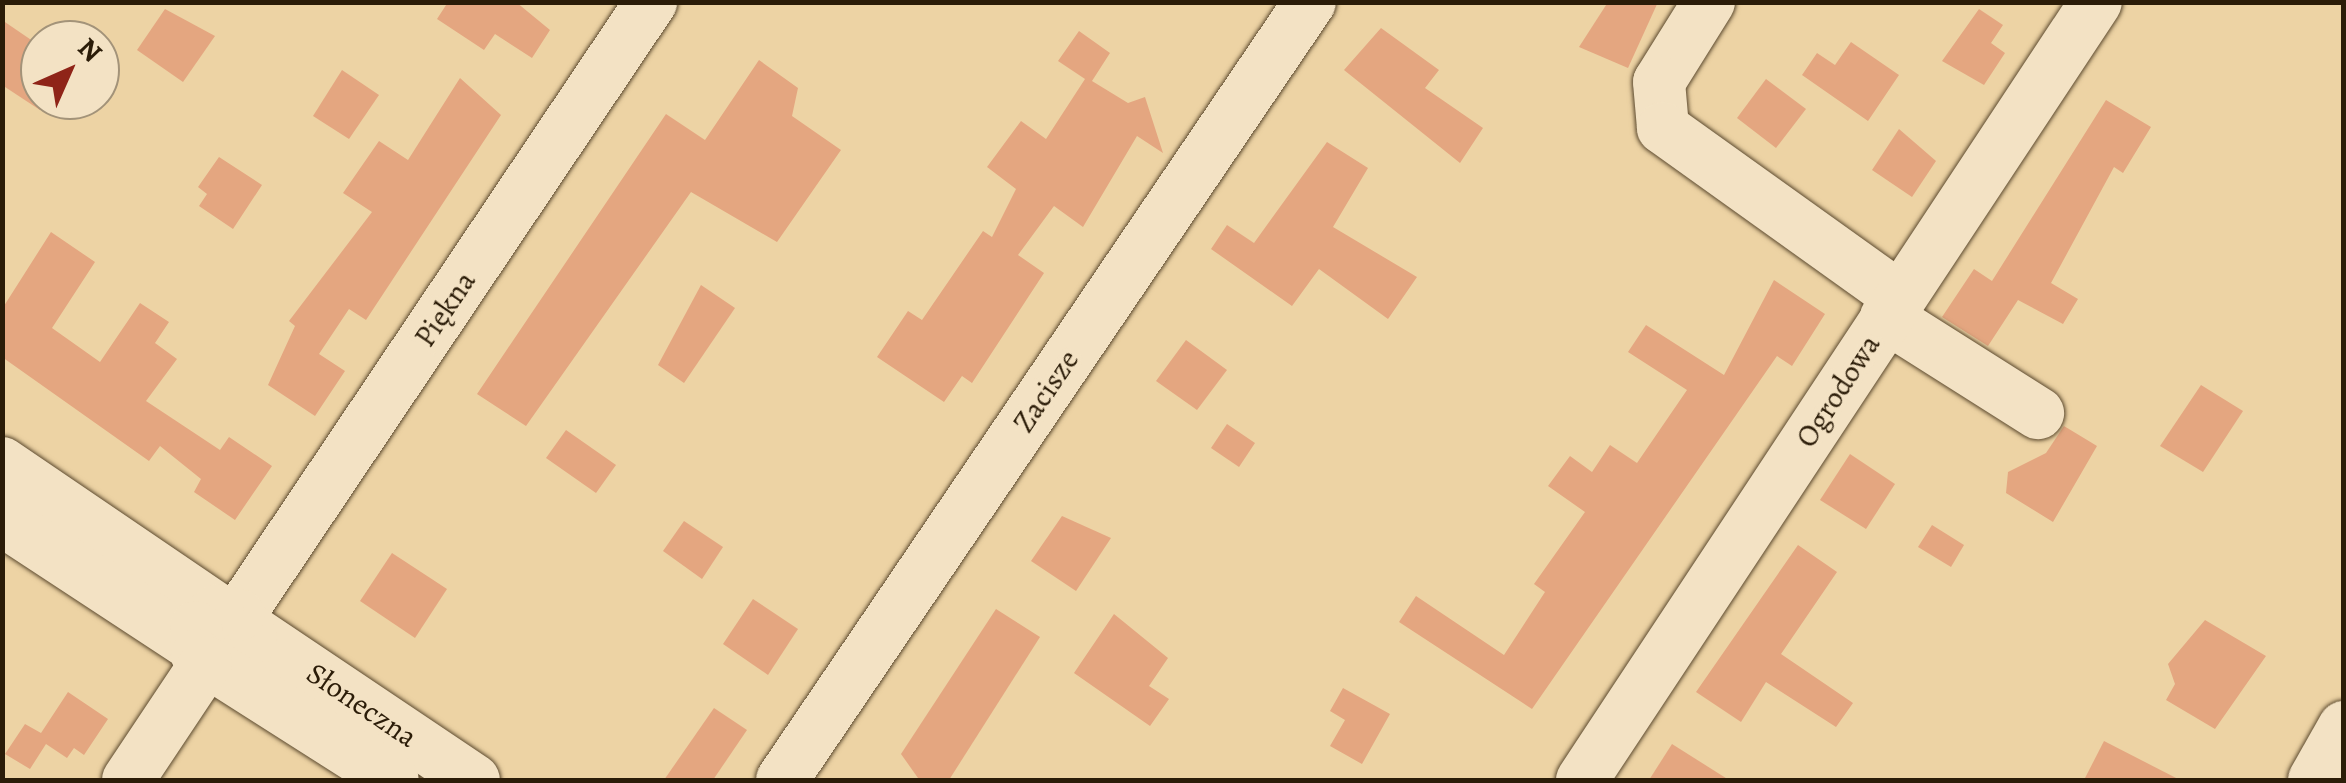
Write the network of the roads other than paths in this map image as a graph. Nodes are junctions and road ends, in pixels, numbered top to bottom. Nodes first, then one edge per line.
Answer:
1 (651, 2) edge
2 (1310, 2) edge
3 (1709, 2) edge
4 (2096, 2) edge
5 (1893, 307) junction
6 (2038, 412) dead end
7 (2, 463) edge
8 (2, 520) edge
9 (221, 638) junction
10 (2344, 727) edge
11 (128, 780) edge
12 (393, 780) edge
13 (474, 780) edge
14 (782, 780) edge
15 (1582, 780) edge
16 (2314, 780) edge

1 - 9 street, Piękna
2 - 14 street, Zacisze
3 - 5 street
4 - 5 street, Ogrodowa
5 - 6 street
5 - 15 street, Ogrodowa
7 - 9 street, Słoneczna
8 - 9 street, Słoneczna
9 - 11 street, Piękna
9 - 12 street, Słoneczna
9 - 13 street, Słoneczna
10 - 16 street

